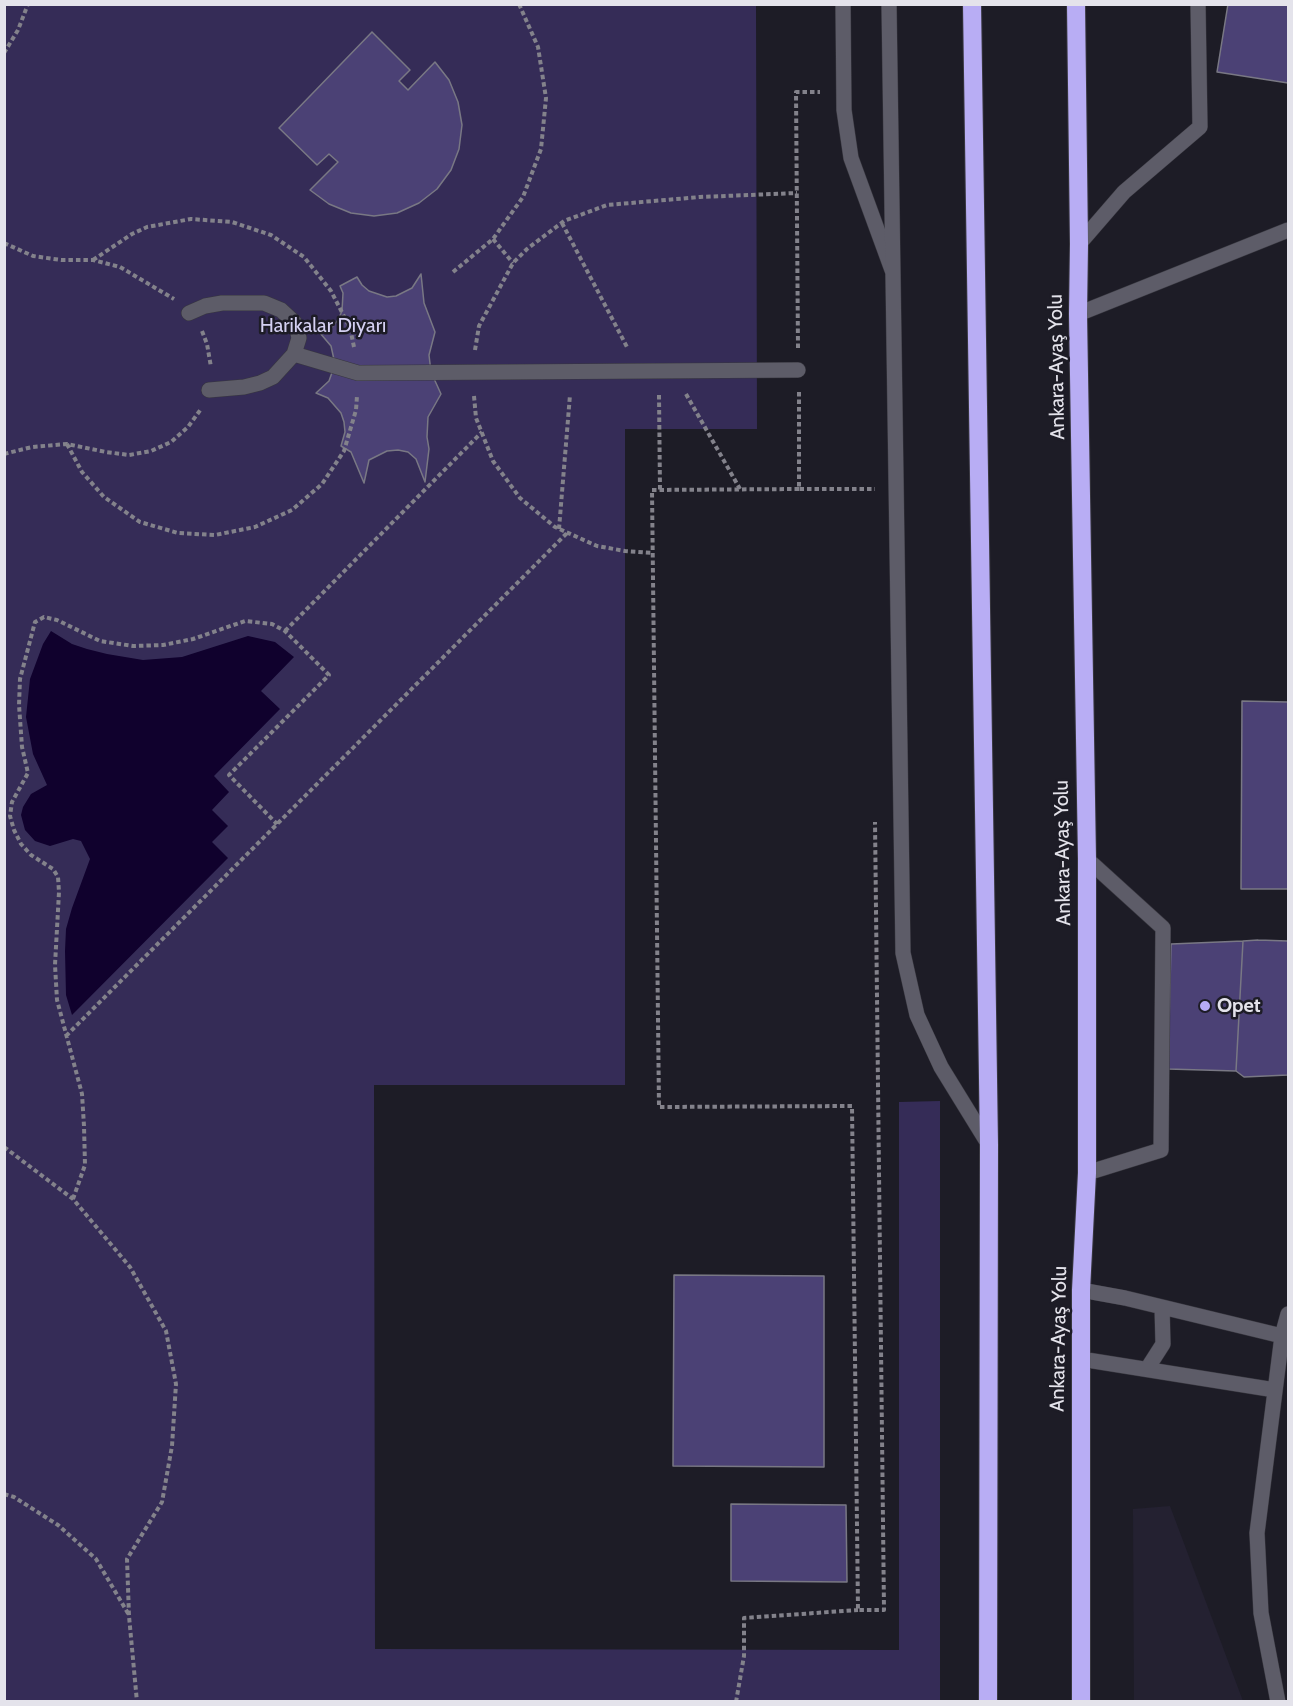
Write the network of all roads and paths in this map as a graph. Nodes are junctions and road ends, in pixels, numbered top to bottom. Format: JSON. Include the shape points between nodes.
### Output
{"nodes":[{"id":1,"x":28,"y":4,"type":"edge"},
{"id":2,"x":519,"y":4,"type":"edge"},
{"id":3,"x":843,"y":4,"type":"edge"},
{"id":4,"x":889,"y":4,"type":"edge"},
{"id":5,"x":972,"y":4,"type":"edge"},
{"id":6,"x":1076,"y":4,"type":"edge"},
{"id":7,"x":1198,"y":4,"type":"edge"},
{"id":8,"x":4,"y":53,"type":"edge"},
{"id":9,"x":844,"y":92,"type":"junction"},
{"id":10,"x":797,"y":193,"type":"junction"},
{"id":11,"x":562,"y":223,"type":"junction"},
{"id":12,"x":1288,"y":230,"type":"edge"},
{"id":13,"x":493,"y":239,"type":"junction"},
{"id":14,"x":4,"y":243,"type":"edge"},
{"id":15,"x":1079,"y":244,"type":"junction"},
{"id":16,"x":513,"y":263,"type":"junction"},
{"id":17,"x":453,"y":272,"type":"dead end"},
{"id":18,"x":893,"y":272,"type":"junction"},
{"id":19,"x":189,"y":313,"type":"junction"},
{"id":20,"x":1078,"y":314,"type":"junction"},
{"id":21,"x":294,"y":354,"type":"junction"},
{"id":22,"x":798,"y":370,"type":"junction"},
{"id":23,"x":640,"y":371,"type":"junction"},
{"id":24,"x":666,"y":371,"type":"junction"},
{"id":25,"x":471,"y":372,"type":"junction"},
{"id":26,"x":571,"y":372,"type":"junction"},
{"id":27,"x":209,"y":390,"type":"junction"},
{"id":28,"x":482,"y":432,"type":"junction"},
{"id":29,"x":4,"y":454,"type":"edge"},
{"id":30,"x":871,"y":478,"type":"dead end"},
{"id":31,"x":740,"y":489,"type":"junction"},
{"id":32,"x":799,"y":489,"type":"junction"},
{"id":33,"x":871,"y":489,"type":"junction"},
{"id":34,"x":897,"y":489,"type":"junction"},
{"id":35,"x":660,"y":490,"type":"junction"},
{"id":36,"x":559,"y":529,"type":"junction"},
{"id":37,"x":567,"y":533,"type":"junction"},
{"id":38,"x":653,"y":553,"type":"junction"},
{"id":39,"x":285,"y":631,"type":"junction"},
{"id":40,"x":875,"y":821,"type":"dead end"},
{"id":41,"x":277,"y":824,"type":"junction"},
{"id":42,"x":1087,"y":859,"type":"junction"},
{"id":43,"x":65,"y":1036,"type":"junction"},
{"id":44,"x":989,"y":1146,"type":"junction"},
{"id":45,"x":4,"y":1148,"type":"edge"},
{"id":46,"x":1088,"y":1173,"type":"junction"},
{"id":47,"x":74,"y":1199,"type":"junction"},
{"id":48,"x":1080,"y":1290,"type":"junction"},
{"id":49,"x":1162,"y":1307,"type":"junction"},
{"id":50,"x":1288,"y":1314,"type":"edge"},
{"id":51,"x":1282,"y":1336,"type":"junction"},
{"id":52,"x":1081,"y":1359,"type":"junction"},
{"id":53,"x":1148,"y":1369,"type":"junction"},
{"id":54,"x":1275,"y":1390,"type":"junction"},
{"id":55,"x":4,"y":1494,"type":"edge"},
{"id":56,"x":858,"y":1610,"type":"junction"},
{"id":57,"x":129,"y":1616,"type":"junction"},
{"id":58,"x":137,"y":1701,"type":"edge"},
{"id":59,"x":736,"y":1701,"type":"edge"},
{"id":60,"x":988,"y":1701,"type":"edge"},
{"id":61,"x":1081,"y":1701,"type":"edge"},
{"id":62,"x":1278,"y":1701,"type":"edge"}],
"edges":[{"from":1,"to":8,"type":"path"},
{"from":2,"to":13,"type":"path","via":[[538,47],[546,98],[541,149],[523,197]]},
{"from":3,"to":9,"type":"street"},
{"from":4,"to":18,"type":"street"},
{"from":5,"to":44,"type":"highway"},
{"from":6,"to":15,"type":"highway","name":"Ankara-Ayaş Yolu"},
{"from":7,"to":15,"type":"street","via":[[1200,127],[1124,192]]},
{"from":9,"to":10,"type":"path","via":[[796,92]]},
{"from":9,"to":18,"type":"street","via":[[851,158]]},
{"from":10,"to":11,"type":"path","via":[[607,206]]},
{"from":10,"to":22,"type":"path"},
{"from":11,"to":16,"type":"path"},
{"from":11,"to":23,"type":"path"},
{"from":12,"to":20,"type":"street"},
{"from":13,"to":16,"type":"path"},
{"from":13,"to":17,"type":"path"},
{"from":14,"to":19,"type":"path","via":[[33,256],[93,260],[120,267],[166,293]]},
{"from":15,"to":20,"type":"highway","name":"Ankara-Ayaş Yolu"},
{"from":16,"to":25,"type":"path","via":[[479,326]]},
{"from":18,"to":34,"type":"street"},
{"from":19,"to":21,"type":"street","via":[[222,303],[271,306],[294,322],[299,338]]},
{"from":19,"to":27,"type":"path","via":[[207,344],[211,366]]},
{"from":20,"to":42,"type":"highway","name":"Ankara-Ayaş Yolu"},
{"from":21,"to":25,"type":"street","via":[[358,373]]},
{"from":21,"to":27,"type":"street","via":[[273,377],[261,383]]},
{"from":22,"to":24,"type":"street"},
{"from":22,"to":32,"type":"path"},
{"from":23,"to":24,"type":"street"},
{"from":23,"to":26,"type":"street"},
{"from":24,"to":31,"type":"path"},
{"from":24,"to":35,"type":"path"},
{"from":25,"to":26,"type":"street"},
{"from":25,"to":28,"type":"path","via":[[476,418]]},
{"from":26,"to":36,"type":"path"},
{"from":27,"to":29,"type":"path","via":[[188,427],[171,442],[151,451],[106,453],[67,444]]},
{"from":28,"to":36,"type":"path","via":[[493,461],[520,498]]},
{"from":28,"to":39,"type":"path"},
{"from":30,"to":33,"type":"path"},
{"from":31,"to":32,"type":"path"},
{"from":31,"to":35,"type":"path"},
{"from":32,"to":33,"type":"path"},
{"from":33,"to":34,"type":"path"},
{"from":34,"to":44,"type":"street","via":[[903,953],[917,1015],[941,1067]]},
{"from":35,"to":38,"type":"path","via":[[652,490]]},
{"from":36,"to":37,"type":"path"},
{"from":37,"to":38,"type":"path","via":[[597,546]]},
{"from":37,"to":41,"type":"path"},
{"from":38,"to":56,"type":"path","via":[[659,1107],[852,1106]]},
{"from":39,"to":41,"type":"path","via":[[328,675],[229,775]]},
{"from":39,"to":43,"type":"path","via":[[272,624],[245,621],[193,639],[133,646],[100,641],[57,620],[44,617],[35,622],[20,679],[21,747],[28,773],[12,802],[10,816],[21,844],[58,877],[57,1000]]},
{"from":40,"to":56,"type":"path","via":[[884,1610]]},
{"from":41,"to":43,"type":"path"},
{"from":42,"to":46,"type":"highway","name":"Ankara-Ayaş Yolu"},
{"from":42,"to":46,"type":"street","via":[[1163,927],[1161,1150]]},
{"from":43,"to":47,"type":"path","via":[[82,1094],[84,1126],[85,1165]]},
{"from":44,"to":60,"type":"highway"},
{"from":45,"to":47,"type":"path"},
{"from":46,"to":48,"type":"highway","name":"Ankara-Ayaş Yolu"},
{"from":47,"to":57,"type":"path","via":[[130,1267],[166,1331],[176,1384],[172,1446],[162,1502],[127,1559]]},
{"from":48,"to":49,"type":"street"},
{"from":48,"to":52,"type":"highway","name":"Ankara-Ayaş Yolu"},
{"from":49,"to":51,"type":"street"},
{"from":49,"to":53,"type":"street","via":[[1163,1344]]},
{"from":50,"to":51,"type":"street"},
{"from":51,"to":54,"type":"street"},
{"from":52,"to":53,"type":"street"},
{"from":52,"to":61,"type":"highway","name":"Ankara-Ayaş Yolu"},
{"from":53,"to":54,"type":"street"},
{"from":54,"to":62,"type":"street","via":[[1257,1533],[1261,1613]]},
{"from":55,"to":57,"type":"path","via":[[58,1525],[96,1559]]},
{"from":56,"to":59,"type":"path","via":[[744,1618],[744,1656]]},
{"from":57,"to":58,"type":"path"}]}
